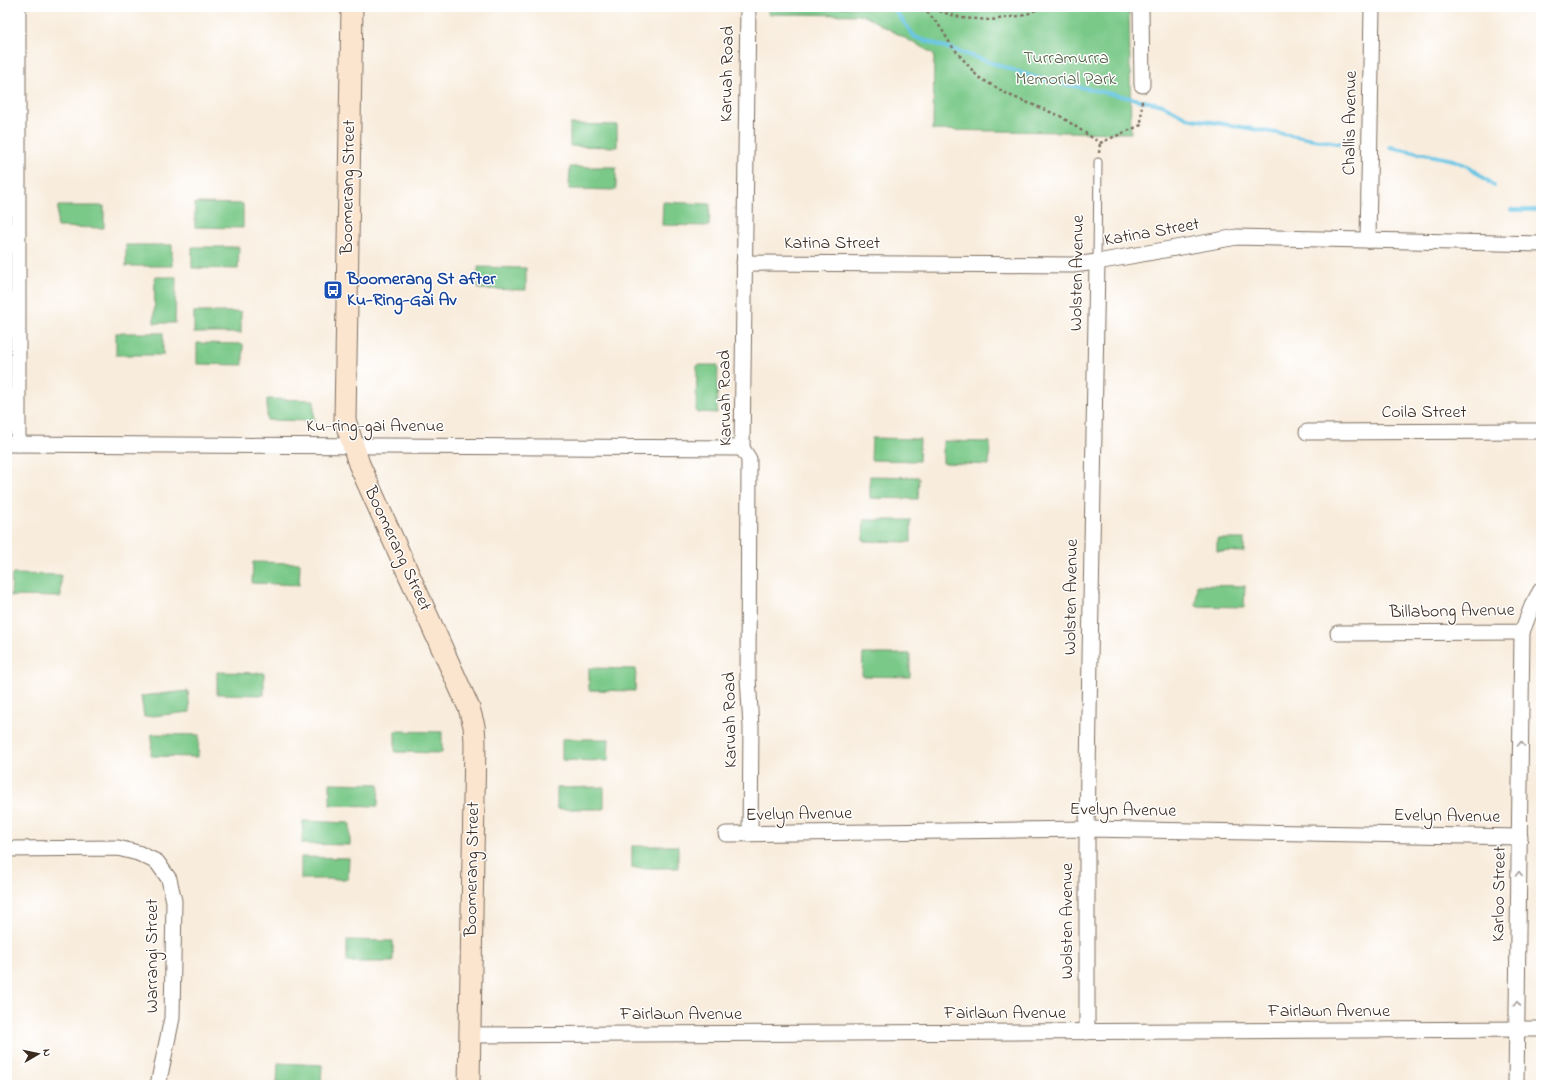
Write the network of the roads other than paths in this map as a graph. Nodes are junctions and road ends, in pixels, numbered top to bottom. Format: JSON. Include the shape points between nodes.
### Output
{"nodes":[{"id":1,"x":18,"y":7,"type":"edge"},
{"id":2,"x":352,"y":7,"type":"edge"},
{"id":3,"x":748,"y":7,"type":"edge"},
{"id":4,"x":1141,"y":7,"type":"edge"},
{"id":5,"x":1372,"y":7,"type":"edge"},
{"id":6,"x":1142,"y":91,"type":"road end"},
{"id":7,"x":1098,"y":162,"type":"dead end"},
{"id":8,"x":1368,"y":240,"type":"junction"},
{"id":9,"x":1541,"y":244,"type":"edge"},
{"id":10,"x":1097,"y":262,"type":"junction"},
{"id":11,"x":744,"y":263,"type":"junction"},
{"id":12,"x":1541,"y":431,"type":"edge"},
{"id":13,"x":1307,"y":432,"type":"dead end"},
{"id":14,"x":13,"y":444,"type":"edge"},
{"id":15,"x":352,"y":446,"type":"junction"},
{"id":16,"x":742,"y":448,"type":"junction"},
{"id":17,"x":1541,"y":590,"type":"edge"},
{"id":18,"x":1522,"y":632,"type":"junction"},
{"id":19,"x":1338,"y":633,"type":"dead end"},
{"id":20,"x":1087,"y":829,"type":"junction"},
{"id":21,"x":726,"y":834,"type":"dead end"},
{"id":22,"x":750,"y":834,"type":"junction"},
{"id":23,"x":1520,"y":837,"type":"junction"},
{"id":24,"x":7,"y":850,"type":"edge"},
{"id":25,"x":1541,"y":1029,"type":"edge"},
{"id":26,"x":1517,"y":1030,"type":"junction"},
{"id":27,"x":1087,"y":1032,"type":"junction"},
{"id":28,"x":470,"y":1035,"type":"junction"},
{"id":29,"x":158,"y":1085,"type":"edge"},
{"id":30,"x":469,"y":1085,"type":"edge"},
{"id":31,"x":1516,"y":1085,"type":"edge"}],
"edges":[{"from":1,"to":14,"type":"street"},
{"from":2,"to":15,"type":"street","name":"Boomerang Street","via":[[345,420]]},
{"from":3,"to":11,"type":"street","name":"Karuah Road"},
{"from":4,"to":6,"type":"street"},
{"from":5,"to":8,"type":"street","name":"Challis Avenue"},
{"from":7,"to":10,"type":"lane","name":"Wolsten Avenue"},
{"from":8,"to":9,"type":"street","name":"Katina Street"},
{"from":8,"to":10,"type":"street","name":"Katina Street","via":[[1237,237]]},
{"from":10,"to":11,"type":"street","name":"Katina Street","via":[[1073,265]]},
{"from":10,"to":20,"type":"street","name":"Wolsten Avenue"},
{"from":11,"to":16,"type":"street","name":"Karuah Road"},
{"from":12,"to":13,"type":"street","name":"Coila Street"},
{"from":14,"to":15,"type":"street","name":"Ku-ring-gai Avenue"},
{"from":15,"to":16,"type":"street","name":"Ku-ring-gai Avenue"},
{"from":15,"to":28,"type":"street","name":"Boomerang Street","via":[[470,708],[474,726]]},
{"from":16,"to":22,"type":"street","name":"Karuah Road","via":[[749,459],[748,677],[752,727]]},
{"from":17,"to":18,"type":"street","name":"Billabong Avenue"},
{"from":18,"to":19,"type":"street","name":"Billabong Avenue"},
{"from":23,"to":18,"type":"street","name":"Karloo Street","one_way":true},
{"from":20,"to":22,"type":"street","name":"Evelyn Avenue"},
{"from":20,"to":23,"type":"street","name":"Evelyn Avenue"},
{"from":20,"to":27,"type":"street","name":"Wolsten Avenue"},
{"from":21,"to":22,"type":"street","name":"Evelyn Avenue"},
{"from":26,"to":23,"type":"street","name":"Karloo Street","one_way":true},
{"from":24,"to":29,"type":"street","name":"Warrangi Street","via":[[118,848],[138,853],[157,862],[169,879],[174,901],[172,1018]]},
{"from":25,"to":26,"type":"street","name":"Fairlawn Avenue"},
{"from":26,"to":27,"type":"street","name":"Fairlawn Avenue"},
{"from":26,"to":31,"type":"street","name":"Karloo Street"},
{"from":27,"to":28,"type":"street","name":"Fairlawn Avenue"},
{"from":28,"to":30,"type":"street","name":"Boomerang Street"}]}
